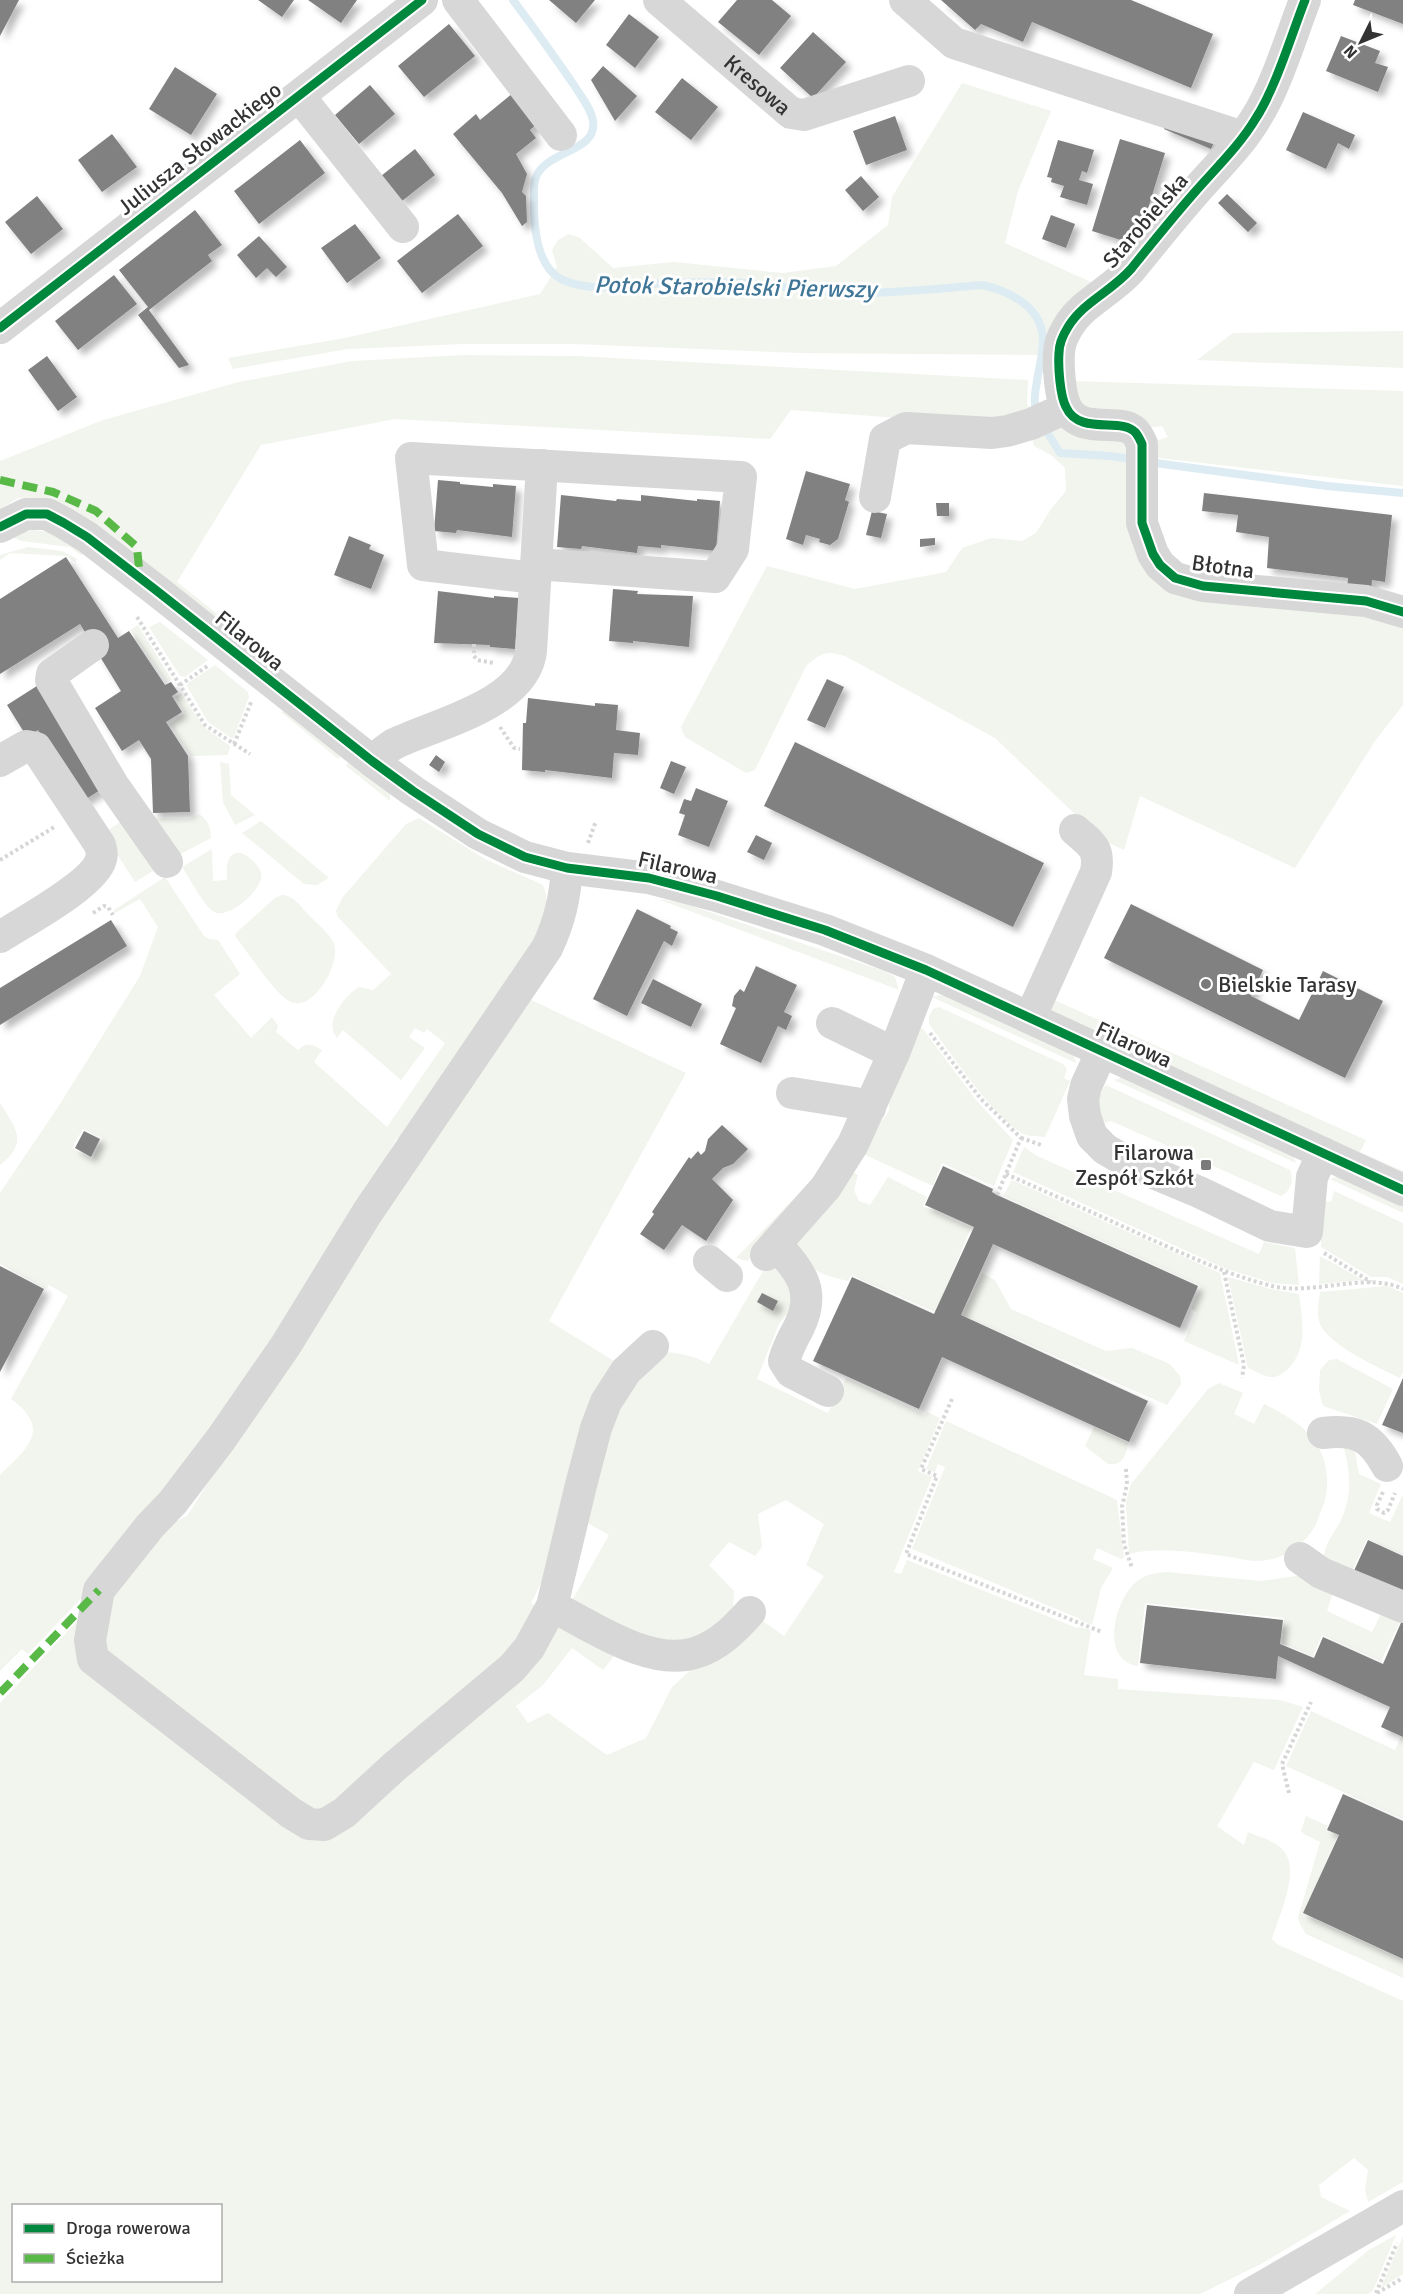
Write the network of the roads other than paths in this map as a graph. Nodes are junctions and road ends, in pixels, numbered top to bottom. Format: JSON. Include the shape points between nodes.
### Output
{"nodes":[{"id":1,"x":422,"y":0,"type":"edge"},
{"id":2,"x":458,"y":0,"type":"edge"},
{"id":3,"x":659,"y":0,"type":"edge"},
{"id":4,"x":904,"y":0,"type":"edge"},
{"id":5,"x":1305,"y":0,"type":"edge"},
{"id":6,"x":909,"y":81,"type":"dead end"},
{"id":7,"x":299,"y":96,"type":"junction"},
{"id":8,"x":561,"y":135,"type":"dead end"},
{"id":9,"x":1243,"y":137,"type":"junction"},
{"id":10,"x":403,"y":227,"type":"dead end"},
{"id":11,"x":0,"y":328,"type":"edge"},
{"id":12,"x":1049,"y":416,"type":"junction"},
{"id":13,"x":542,"y":465,"type":"junction"},
{"id":14,"x":875,"y":496,"type":"dead end"},
{"id":15,"x":0,"y":527,"type":"edge"},
{"id":16,"x":535,"y":571,"type":"junction"},
{"id":17,"x":1403,"y":612,"type":"edge"},
{"id":18,"x":93,"y":645,"type":"dead end"},
{"id":19,"x":0,"y":761,"type":"edge"},
{"id":20,"x":372,"y":761,"type":"junction"},
{"id":21,"x":1076,"y":830,"type":"dead end"},
{"id":22,"x":167,"y":862,"type":"dead end"},
{"id":23,"x":567,"y":868,"type":"junction"},
{"id":24,"x":0,"y":937,"type":"edge"},
{"id":25,"x":926,"y":970,"type":"junction"},
{"id":26,"x":1030,"y":1018,"type":"junction"},
{"id":27,"x":832,"y":1023,"type":"dead end"},
{"id":28,"x":1102,"y":1051,"type":"junction"},
{"id":29,"x":894,"y":1053,"type":"junction"},
{"id":30,"x":792,"y":1094,"type":"dead end"},
{"id":31,"x":870,"y":1107,"type":"junction"},
{"id":32,"x":1323,"y":1153,"type":"junction"},
{"id":33,"x":1403,"y":1190,"type":"edge"},
{"id":34,"x":653,"y":1346,"type":"dead end"},
{"id":35,"x":828,"y":1391,"type":"dead end"},
{"id":36,"x":1323,"y":1433,"type":"dead end"},
{"id":37,"x":1387,"y":1466,"type":"dead end"},
{"id":38,"x":1300,"y":1558,"type":"dead end"},
{"id":39,"x":552,"y":1606,"type":"junction"},
{"id":40,"x":1403,"y":1607,"type":"edge"},
{"id":41,"x":750,"y":1612,"type":"dead end"},
{"id":42,"x":1402,"y":2220,"type":"edge"},
{"id":43,"x":1250,"y":2294,"type":"edge"}],
"edges":[{"from":1,"to":7,"type":"street","name":"Juliusza Słowackiego"},
{"from":2,"to":8,"type":"street"},
{"from":3,"to":6,"type":"street","name":"Kresowa","via":[[791,113],[804,115]]},
{"from":4,"to":9,"type":"street","via":[[954,43]]},
{"from":5,"to":9,"type":"street","name":"Starobielska","via":[[1265,102]]},
{"from":7,"to":10,"type":"street"},
{"from":7,"to":11,"type":"street","name":"Juliusza Słowackiego"},
{"from":9,"to":12,"type":"street","name":"Starobielska","via":[[1129,272],[1068,326],[1061,340]]},
{"from":12,"to":14,"type":"street","via":[[992,433],[918,427],[899,430],[885,439]]},
{"from":12,"to":17,"type":"street","name":"Błotna","via":[[1135,431],[1142,444],[1142,523],[1160,565],[1175,578],[1203,586],[1366,601]]},
{"from":13,"to":16,"type":"street"},
{"from":13,"to":16,"type":"street","via":[[411,458],[423,565]]},
{"from":13,"to":16,"type":"street","via":[[741,477],[733,549],[715,577]]},
{"from":15,"to":20,"type":"street","name":"Filarowa","via":[[26,514],[47,514],[87,537]]},
{"from":16,"to":20,"type":"street","via":[[530,662],[519,680],[475,710],[394,744]]},
{"from":18,"to":22,"type":"street","via":[[52,674],[51,680],[113,785]]},
{"from":19,"to":24,"type":"street","via":[[26,746],[36,748],[100,845],[101,861],[80,886]]},
{"from":20,"to":23,"type":"street","name":"Filarowa","via":[[477,834],[525,857]]},
{"from":21,"to":26,"type":"street","via":[[1096,851],[1096,872]]},
{"from":23,"to":25,"type":"street","name":"Filarowa","via":[[649,878],[717,896],[825,930]]},
{"from":23,"to":39,"type":"street","via":[[564,902],[547,948],[367,1213],[286,1345],[221,1439],[99,1590],[90,1640],[93,1659],[148,1703],[291,1813],[309,1824],[324,1825],[344,1813],[512,1668],[529,1648]]},
{"from":25,"to":26,"type":"street","name":"Filarowa"},
{"from":25,"to":29,"type":"street"},
{"from":26,"to":28,"type":"street","name":"Filarowa"},
{"from":27,"to":29,"type":"street"},
{"from":28,"to":32,"type":"street","name":"Filarowa"},
{"from":28,"to":32,"type":"street","via":[[1086,1086],[1086,1116],[1092,1136],[1127,1162],[1311,1241],[1312,1177]]},
{"from":29,"to":31,"type":"street"},
{"from":30,"to":31,"type":"street"},
{"from":31,"to":35,"type":"street","via":[[841,1166],[771,1249],[800,1274],[808,1302],[784,1361],[791,1372]]},
{"from":32,"to":33,"type":"street","name":"Filarowa"},
{"from":34,"to":39,"type":"street","via":[[626,1371],[606,1402]]},
{"from":36,"to":37,"type":"street","via":[[1342,1431],[1366,1439]]},
{"from":38,"to":40,"type":"street","via":[[1321,1573]]},
{"from":39,"to":41,"type":"street","via":[[625,1643],[648,1661],[695,1653],[718,1642]]},
{"from":42,"to":43,"type":"street"}]}
